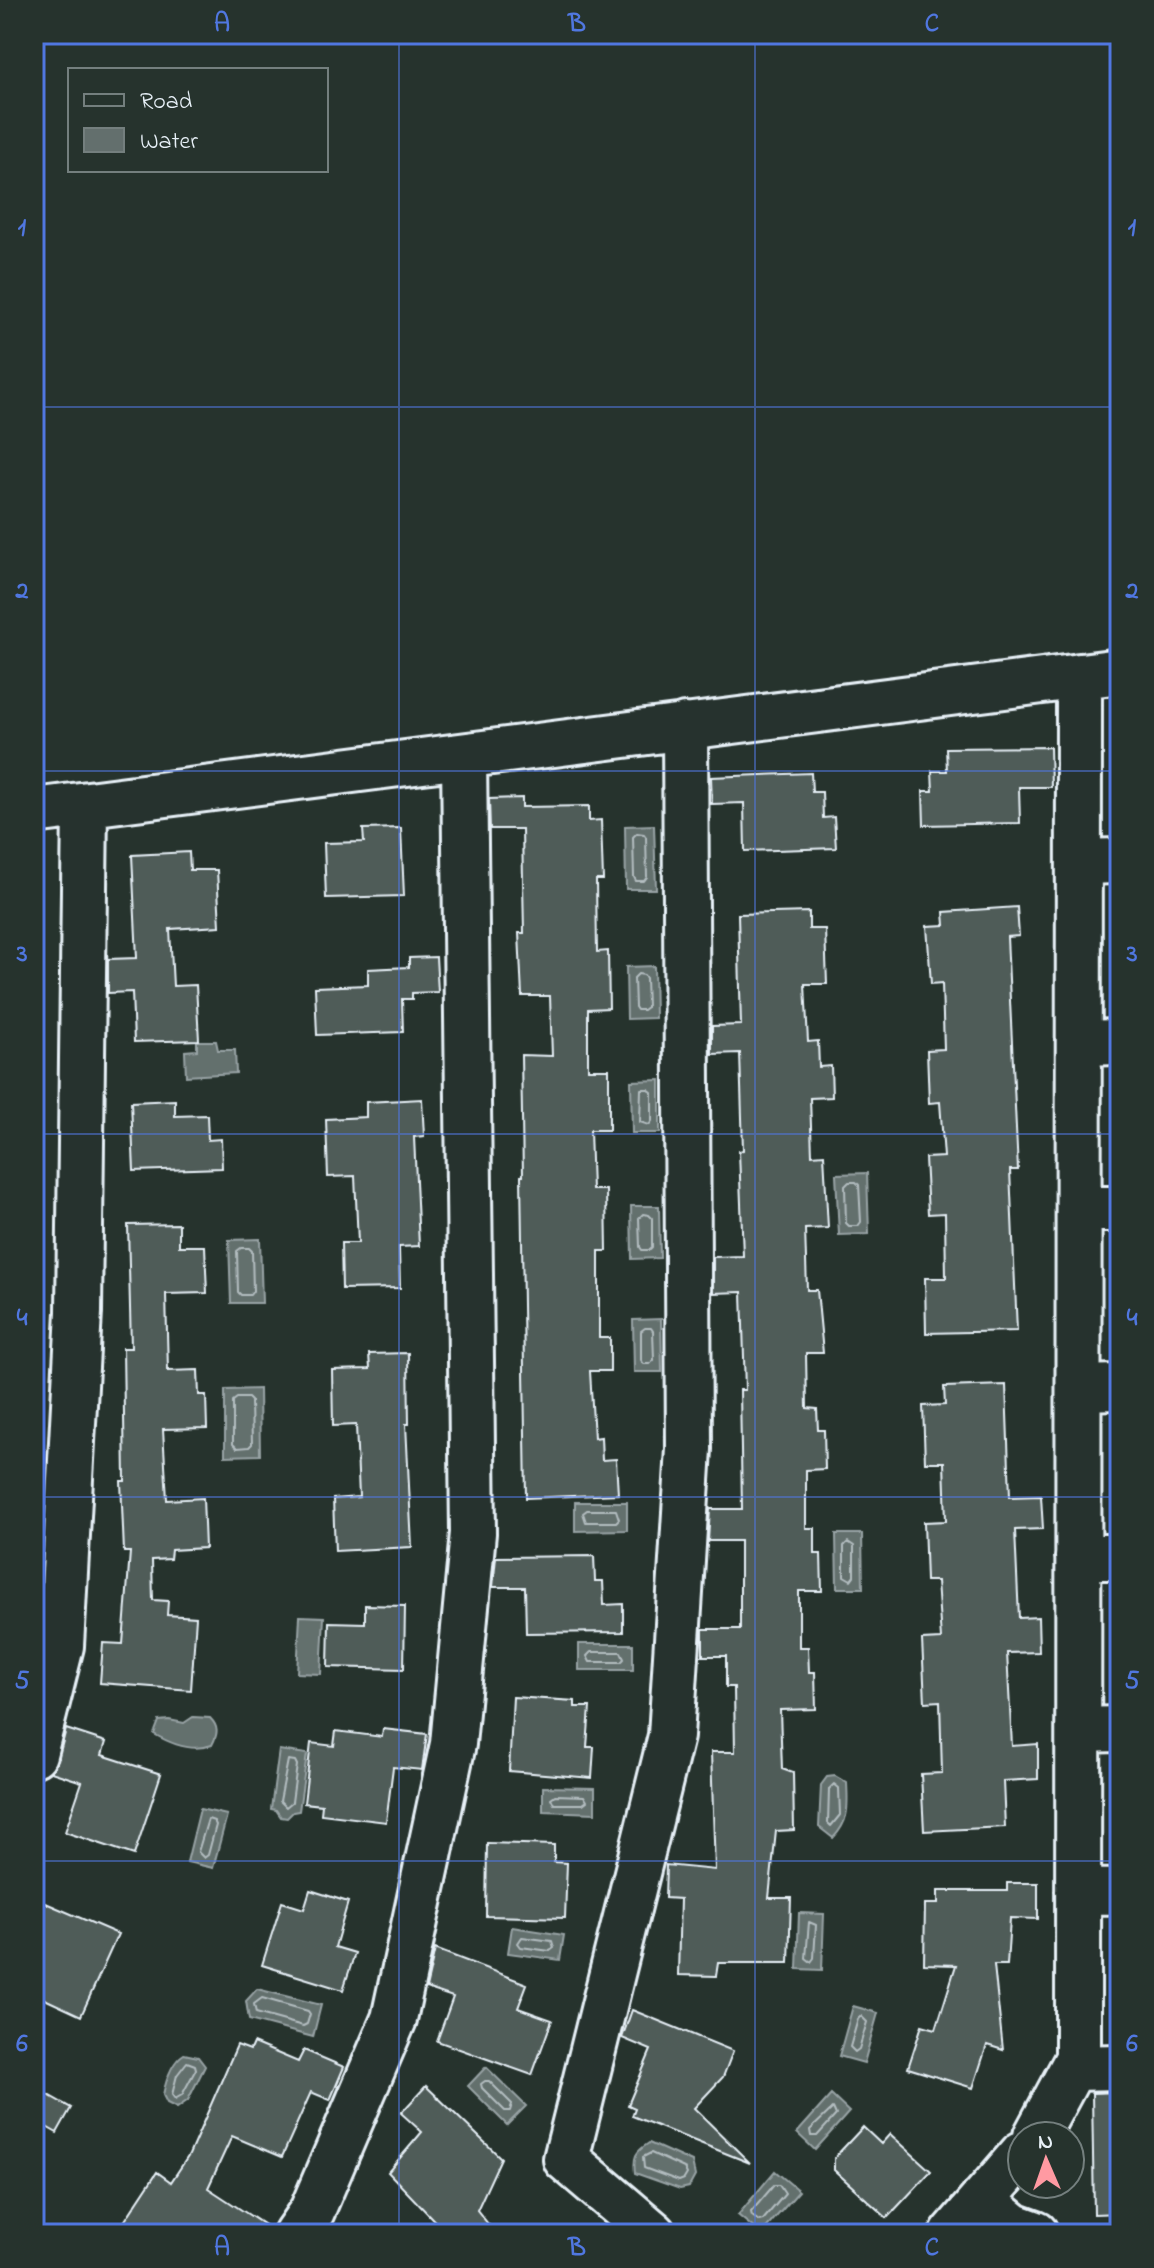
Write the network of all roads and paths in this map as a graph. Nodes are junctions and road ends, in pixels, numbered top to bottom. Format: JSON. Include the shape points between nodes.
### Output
{"nodes":[{"id":1,"x":1100,"y":674,"type":"edge"},
{"id":2,"x":685,"y":726,"type":"junction"},
{"id":3,"x":464,"y":757,"type":"junction"},
{"id":4,"x":85,"y":805,"type":"junction"},
{"id":5,"x":34,"y":811,"type":"edge"},
{"id":6,"x":1100,"y":862,"type":"edge"},
{"id":7,"x":1099,"y":1042,"type":"edge"},
{"id":8,"x":1099,"y":1209,"type":"edge"},
{"id":9,"x":1099,"y":1388,"type":"edge"},
{"id":10,"x":1099,"y":1557,"type":"edge"},
{"id":11,"x":1099,"y":1730,"type":"edge"},
{"id":12,"x":34,"y":1754,"type":"edge"},
{"id":13,"x":1099,"y":1892,"type":"edge"},
{"id":14,"x":1120,"y":2067,"type":"edge"},
{"id":15,"x":1073,"y":2068,"type":"junction"},
{"id":16,"x":1045,"y":2120,"type":"edge"},
{"id":17,"x":1006,"y":2172,"type":"edge"},
{"id":18,"x":982,"y":2200,"type":"junction"},
{"id":19,"x":296,"y":2234,"type":"edge"},
{"id":20,"x":654,"y":2234,"type":"edge"},
{"id":21,"x":953,"y":2234,"type":"edge"},
{"id":22,"x":1036,"y":2234,"type":"edge"}],
"edges":[{"from":1,"to":2,"type":"street"},
{"from":1,"to":6,"type":"street"},
{"from":2,"to":3,"type":"street"},
{"from":2,"to":20,"type":"street","via":[[689,1449],[671,1736],[566,2159]]},
{"from":3,"to":4,"type":"street"},
{"from":3,"to":19,"type":"street","via":[[473,1533],[453,1744],[394,2019],[312,2211]]},
{"from":4,"to":5,"type":"street"},
{"from":4,"to":12,"type":"street","via":[[78,1328],[61,1646]]},
{"from":6,"to":7,"type":"street"},
{"from":7,"to":8,"type":"street"},
{"from":8,"to":9,"type":"street"},
{"from":9,"to":10,"type":"street"},
{"from":10,"to":11,"type":"street"},
{"from":11,"to":13,"type":"street"},
{"from":13,"to":15,"type":"street"},
{"from":14,"to":15,"type":"street"},
{"from":15,"to":16,"type":"street"},
{"from":17,"to":18,"type":"street"},
{"from":18,"to":21,"type":"street"},
{"from":18,"to":22,"type":"street","via":[[1014,2226]]}]}
